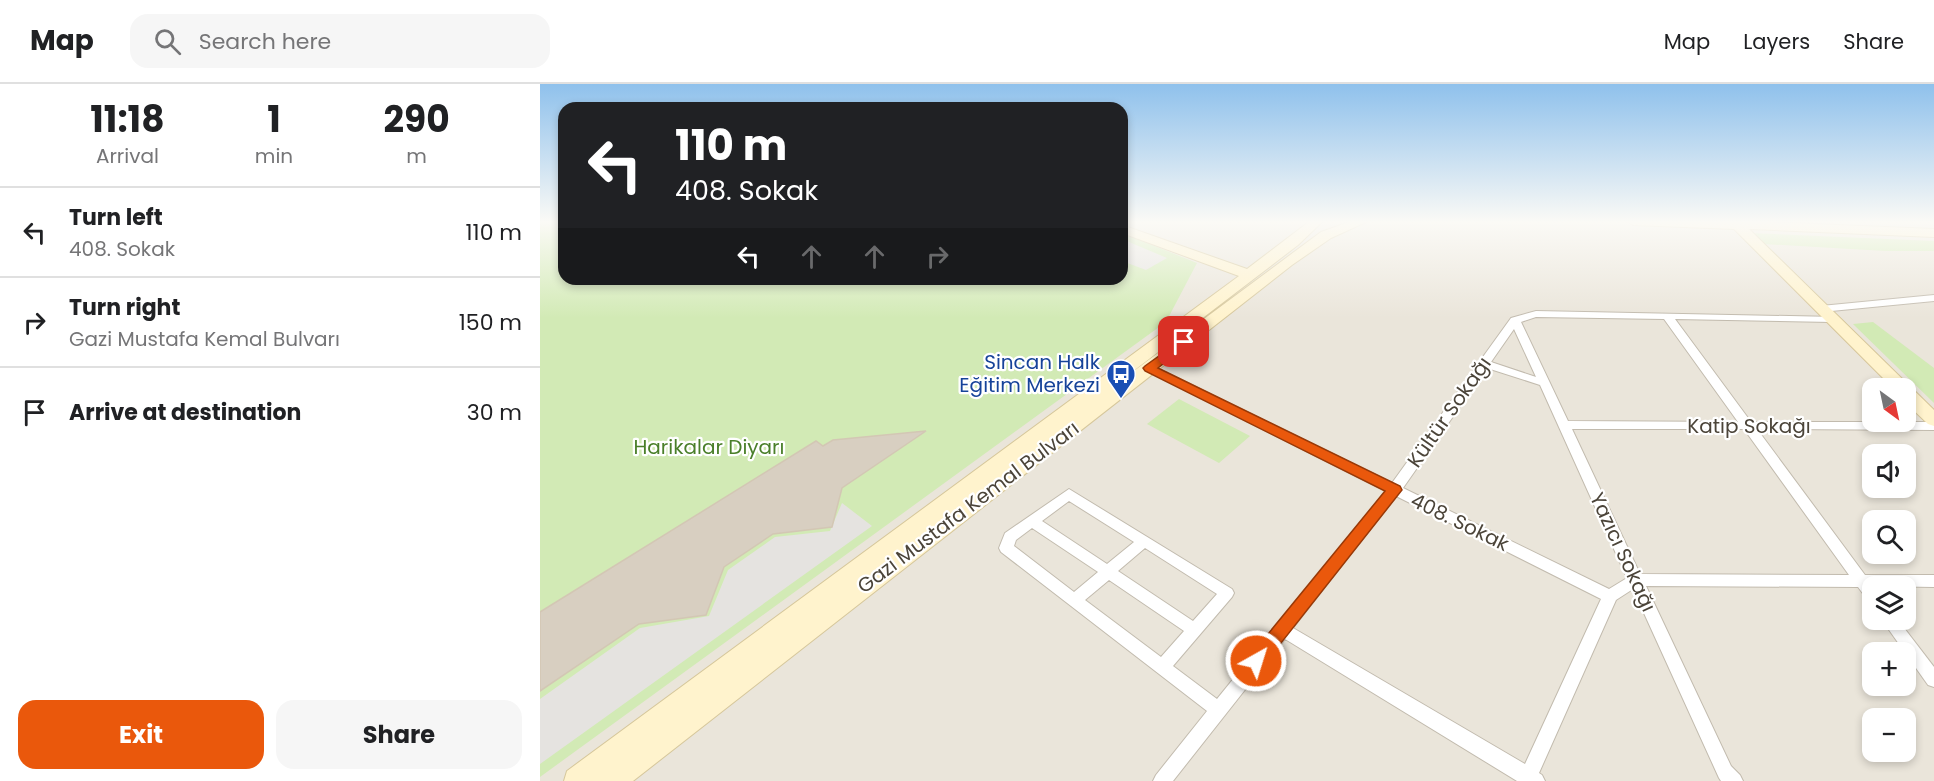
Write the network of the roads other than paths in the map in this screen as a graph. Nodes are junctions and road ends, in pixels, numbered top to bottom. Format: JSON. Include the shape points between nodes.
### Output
{"nodes":[{"id":1,"x":1190,"y":254,"type":"edge"},
{"id":2,"x":1277,"y":254,"type":"edge"},
{"id":3,"x":1301,"y":254,"type":"edge"},
{"id":4,"x":1765,"y":254,"type":"edge"},
{"id":5,"x":1250,"y":275,"type":"junction"},
{"id":6,"x":1934,"y":298,"type":"edge"},
{"id":7,"x":1826,"y":314,"type":"junction"},
{"id":8,"x":1668,"y":317,"type":"junction"},
{"id":9,"x":1515,"y":320,"type":"junction"},
{"id":10,"x":1483,"y":363,"type":"junction"},
{"id":11,"x":1149,"y":368,"type":"junction"},
{"id":12,"x":1892,"y":378,"type":"edge"},
{"id":13,"x":1544,"y":383,"type":"junction"},
{"id":14,"x":1916,"y":403,"type":"edge"},
{"id":15,"x":1934,"y":420,"type":"edge"},
{"id":16,"x":1564,"y":425,"type":"junction"},
{"id":17,"x":1748,"y":426,"type":"junction"},
{"id":18,"x":1934,"y":426,"type":"edge"},
{"id":19,"x":1395,"y":490,"type":"junction"},
{"id":20,"x":1032,"y":521,"type":"junction"},
{"id":21,"x":1144,"y":541,"type":"junction"},
{"id":22,"x":1108,"y":572,"type":"junction"},
{"id":23,"x":1636,"y":580,"type":"junction"},
{"id":24,"x":1862,"y":581,"type":"joint"},
{"id":25,"x":1916,"y":581,"type":"edge"},
{"id":26,"x":1934,"y":581,"type":"edge"},
{"id":27,"x":1610,"y":597,"type":"junction"},
{"id":28,"x":1075,"y":600,"type":"junction"},
{"id":29,"x":1282,"y":629,"type":"junction"},
{"id":30,"x":1195,"y":630,"type":"junction"},
{"id":31,"x":1897,"y":630,"type":"edge"},
{"id":32,"x":1162,"y":668,"type":"junction"},
{"id":33,"x":1934,"y":680,"type":"edge"},
{"id":34,"x":1217,"y":710,"type":"junction"},
{"id":35,"x":1530,"y":779,"type":"edge"},
{"id":36,"x":577,"y":781,"type":"edge"},
{"id":37,"x":611,"y":781,"type":"edge"},
{"id":38,"x":1162,"y":781,"type":"edge"},
{"id":39,"x":1734,"y":781,"type":"edge"}],
"edges":[{"from":1,"to":5,"type":"main road"},
{"from":2,"to":5,"type":"main road","name":"Gazi Mustafa Kemal Bulvarı"},
{"from":3,"to":11,"type":"main road","name":"Gazi Mustafa Kemal Bulvarı"},
{"from":4,"to":7,"type":"main road"},
{"from":5,"to":36,"type":"main road","name":"Gazi Mustafa Kemal Bulvarı"},
{"from":6,"to":7,"type":"street"},
{"from":7,"to":8,"type":"street"},
{"from":7,"to":12,"type":"main road"},
{"from":8,"to":9,"type":"street","via":[[1536,314]]},
{"from":8,"to":17,"type":"street"},
{"from":9,"to":10,"type":"street","name":"Kültür Sokağı"},
{"from":9,"to":13,"type":"street","name":"Yazıcı Sokağı"},
{"from":10,"to":13,"type":"street"},
{"from":10,"to":19,"type":"street","name":"Kültür Sokağı"},
{"from":11,"to":19,"type":"street","name":"408. Sokak"},
{"from":11,"to":37,"type":"main road","name":"Gazi Mustafa Kemal Bulvarı"},
{"from":13,"to":16,"type":"street","name":"Yazıcı Sokağı"},
{"from":14,"to":15,"type":"main road"},
{"from":16,"to":17,"type":"street","name":"Katip Sokağı"},
{"from":16,"to":23,"type":"street","name":"Yazıcı Sokağı"},
{"from":17,"to":18,"type":"street","name":"Katip Sokağı"},
{"from":17,"to":24,"type":"street"},
{"from":19,"to":27,"type":"street","name":"408. Sokak"},
{"from":19,"to":29,"type":"street","name":"Kültür Sokağı"},
{"from":20,"to":21,"type":"street","via":[[1069,494]]},
{"from":20,"to":22,"type":"street"},
{"from":20,"to":28,"type":"street","via":[[1010,537],[1006,548]]},
{"from":21,"to":22,"type":"street"},
{"from":21,"to":30,"type":"street","via":[[1227,593]]},
{"from":22,"to":28,"type":"street"},
{"from":22,"to":30,"type":"street"},
{"from":23,"to":24,"type":"street"},
{"from":23,"to":27,"type":"street"},
{"from":23,"to":39,"type":"street","name":"Yazıcı Sokağı","via":[[1725,772]]},
{"from":25,"to":26,"type":"street"},
{"from":27,"to":35,"type":"street"},
{"from":28,"to":32,"type":"street"},
{"from":29,"to":34,"type":"street","name":"Kültür Sokağı"},
{"from":29,"to":35,"type":"street"},
{"from":30,"to":32,"type":"street"},
{"from":31,"to":33,"type":"street"},
{"from":32,"to":34,"type":"street"},
{"from":34,"to":38,"type":"street","name":"Kültür Sokağı"}]}
